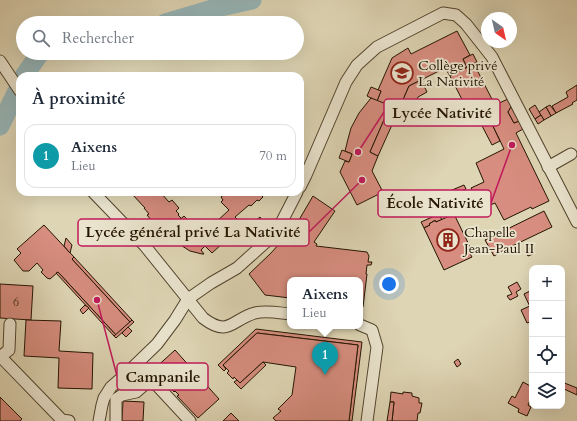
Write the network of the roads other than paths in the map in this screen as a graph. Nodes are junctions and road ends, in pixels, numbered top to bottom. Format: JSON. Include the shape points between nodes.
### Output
{"nodes":[{"id":1,"x":0,"y":61,"type":"edge"},
{"id":2,"x":16,"y":85,"type":"edge"},
{"id":3,"x":571,"y":154,"type":"dead end"},
{"id":4,"x":548,"y":167,"type":"junction"},
{"id":5,"x":304,"y":179,"type":"edge"},
{"id":6,"x":98,"y":196,"type":"edge"},
{"id":7,"x":295,"y":196,"type":"edge"},
{"id":8,"x":577,"y":222,"type":"edge"},
{"id":9,"x":188,"y":299,"type":"junction"},
{"id":10,"x":287,"y":314,"type":"edge"},
{"id":11,"x":10,"y":324,"type":"dead end"},
{"id":12,"x":363,"y":326,"type":"edge"},
{"id":13,"x":0,"y":356,"type":"edge"},
{"id":14,"x":137,"y":364,"type":"junction"},
{"id":15,"x":151,"y":379,"type":"junction"},
{"id":16,"x":69,"y":421,"type":"edge"},
{"id":17,"x":99,"y":421,"type":"edge"},
{"id":18,"x":116,"y":421,"type":"edge"},
{"id":19,"x":190,"y":421,"type":"edge"},
{"id":20,"x":367,"y":421,"type":"edge"}],
"edges":[{"from":1,"to":2,"type":"street"},
{"from":3,"to":4,"type":"street"},
{"from":4,"to":5,"type":"street","via":[[492,57],[456,15],[442,13],[377,47],[358,65],[346,82]]},
{"from":4,"to":8,"type":"street"},
{"from":6,"to":9,"type":"street","via":[[145,246]]},
{"from":7,"to":9,"type":"street","via":[[276,232],[237,268]]},
{"from":9,"to":10,"type":"street","via":[[203,318],[223,327],[256,313]]},
{"from":9,"to":14,"type":"street","via":[[157,344]]},
{"from":11,"to":13,"type":"street","via":[[9,350]]},
{"from":12,"to":20,"type":"street","via":[[372,330],[377,347]]},
{"from":13,"to":16,"type":"street","via":[[62,420]]},
{"from":14,"to":15,"type":"street"},
{"from":14,"to":17,"type":"street","via":[[111,387],[104,398]]},
{"from":15,"to":18,"type":"street","via":[[136,392],[116,399]]},
{"from":15,"to":19,"type":"street"}]}
